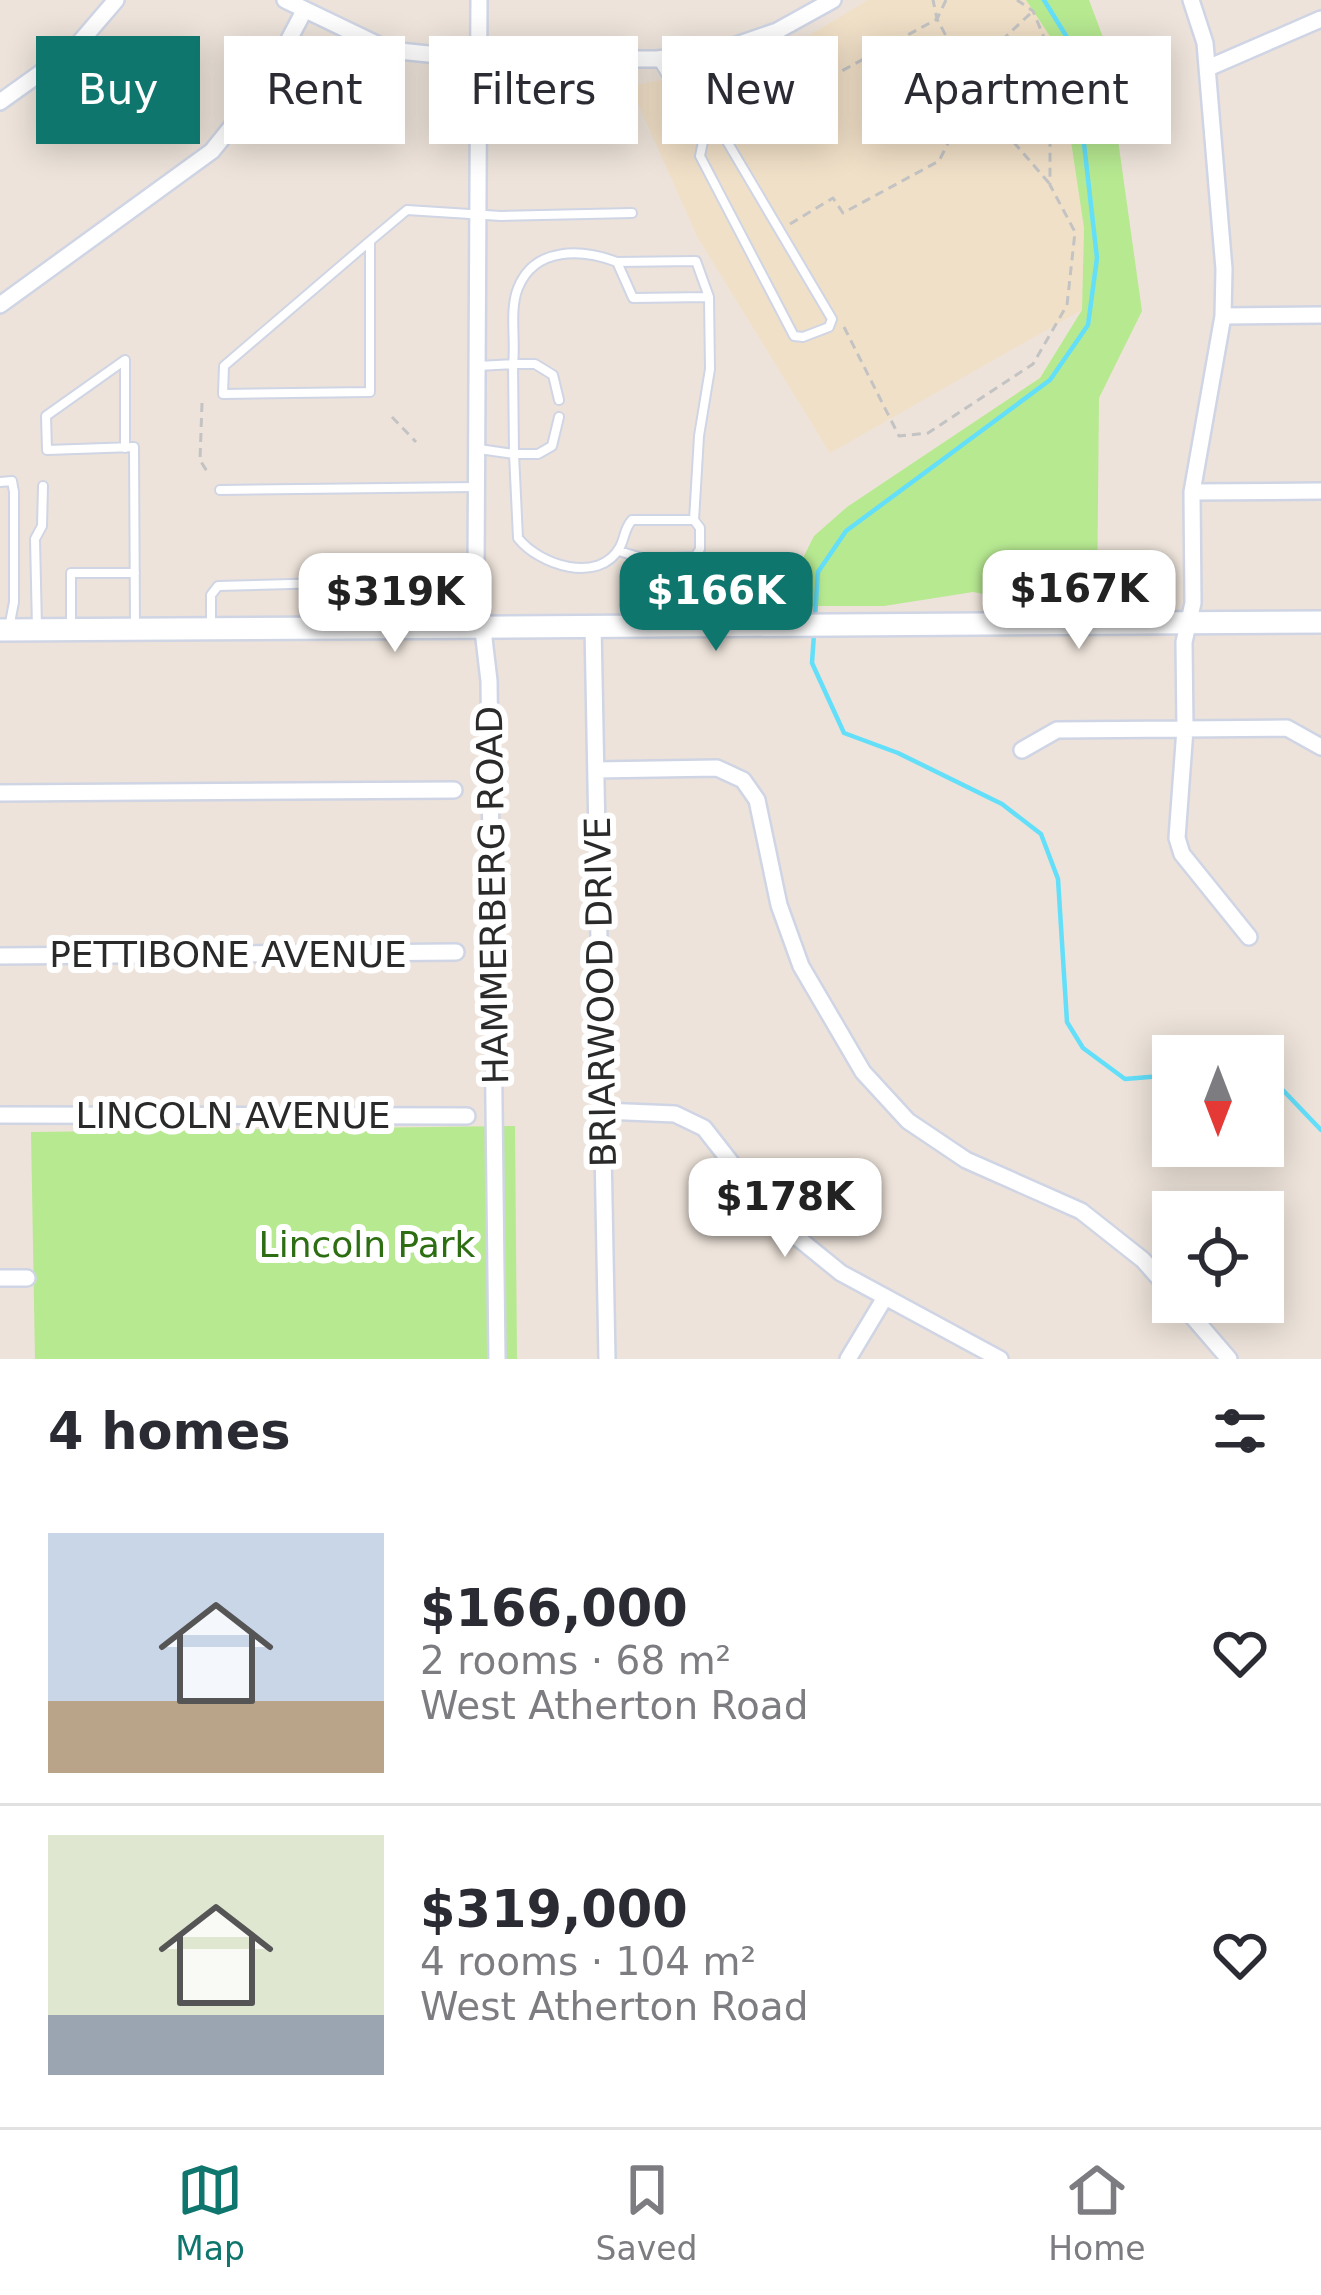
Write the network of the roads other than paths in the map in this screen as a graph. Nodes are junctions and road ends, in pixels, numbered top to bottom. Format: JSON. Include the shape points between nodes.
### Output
{"nodes":[{"id":1,"x":116,"y":0,"type":"edge"},
{"id":2,"x":284,"y":0,"type":"edge"},
{"id":3,"x":478,"y":0,"type":"edge"},
{"id":4,"x":832,"y":0,"type":"edge"},
{"id":5,"x":1191,"y":0,"type":"edge"},
{"id":6,"x":304,"y":11,"type":"junction"},
{"id":7,"x":1321,"y":19,"type":"edge"},
{"id":8,"x":478,"y":36,"type":"edge"},
{"id":9,"x":429,"y":54,"type":"edge"},
{"id":10,"x":638,"y":59,"type":"edge"},
{"id":11,"x":657,"y":59,"type":"junction"},
{"id":12,"x":662,"y":67,"type":"edge"},
{"id":13,"x":1208,"y":68,"type":"junction"},
{"id":14,"x":0,"y":102,"type":"edge"},
{"id":15,"x":704,"y":137,"type":"joint"},
{"id":16,"x":477,"y":144,"type":"edge"},
{"id":17,"x":632,"y":213,"type":"dead end"},
{"id":18,"x":477,"y":215,"type":"junction"},
{"id":19,"x":370,"y":242,"type":"junction"},
{"id":20,"x":617,"y":262,"type":"junction"},
{"id":21,"x":709,"y":297,"type":"junction"},
{"id":22,"x":0,"y":304,"type":"edge"},
{"id":23,"x":1321,"y":315,"type":"edge"},
{"id":24,"x":1222,"y":316,"type":"junction"},
{"id":25,"x":513,"y":364,"type":"junction"},
{"id":26,"x":476,"y":366,"type":"junction"},
{"id":27,"x":559,"y":400,"type":"dead end"},
{"id":28,"x":559,"y":418,"type":"dead end"},
{"id":29,"x":125,"y":448,"type":"junction"},
{"id":30,"x":478,"y":449,"type":"junction"},
{"id":31,"x":514,"y":454,"type":"junction"},
{"id":32,"x":0,"y":482,"type":"edge"},
{"id":33,"x":43,"y":486,"type":"dead end"},
{"id":34,"x":478,"y":487,"type":"junction"},
{"id":35,"x":220,"y":490,"type":"dead end"},
{"id":36,"x":1321,"y":490,"type":"edge"},
{"id":37,"x":1192,"y":492,"type":"junction"},
{"id":38,"x":694,"y":520,"type":"junction"},
{"id":39,"x":619,"y":550,"type":"junction"},
{"id":40,"x":476,"y":572,"type":"junction"},
{"id":41,"x":135,"y":573,"type":"junction"},
{"id":42,"x":1321,"y":622,"type":"edge"},
{"id":43,"x":1188,"y":623,"type":"junction"},
{"id":44,"x":383,"y":626,"type":"junction"},
{"id":45,"x":482,"y":626,"type":"junction"},
{"id":46,"x":593,"y":626,"type":"junction"},
{"id":47,"x":338,"y":627,"type":"junction"},
{"id":48,"x":135,"y":628,"type":"junction"},
{"id":49,"x":211,"y":628,"type":"junction"},
{"id":50,"x":37,"y":629,"type":"junction"},
{"id":51,"x":71,"y":629,"type":"junction"},
{"id":52,"x":5,"y":630,"type":"edge"},
{"id":53,"x":1185,"y":729,"type":"junction"},
{"id":54,"x":1321,"y":747,"type":"edge"},
{"id":55,"x":1022,"y":751,"type":"dead end"},
{"id":56,"x":596,"y":770,"type":"junction"},
{"id":57,"x":454,"y":790,"type":"dead end"},
{"id":58,"x":0,"y":794,"type":"edge"},
{"id":59,"x":1249,"y":937,"type":"dead end"},
{"id":60,"x":456,"y":952,"type":"dead end"},
{"id":61,"x":0,"y":956,"type":"edge"},
{"id":62,"x":603,"y":1111,"type":"junction"},
{"id":63,"x":0,"y":1115,"type":"edge"},
{"id":64,"x":467,"y":1116,"type":"dead end"},
{"id":65,"x":1152,"y":1270,"type":"edge"},
{"id":66,"x":0,"y":1278,"type":"edge"},
{"id":67,"x":27,"y":1278,"type":"dead end"},
{"id":68,"x":884,"y":1299,"type":"junction"},
{"id":69,"x":1198,"y":1323,"type":"edge"},
{"id":70,"x":497,"y":1359,"type":"edge"},
{"id":71,"x":607,"y":1359,"type":"edge"},
{"id":72,"x":848,"y":1359,"type":"edge"},
{"id":73,"x":1000,"y":1359,"type":"edge"},
{"id":74,"x":1229,"y":1359,"type":"edge"}],
"edges":[{"from":1,"to":14,"type":"street","via":[[74,49]]},
{"from":2,"to":6,"type":"street"},
{"from":3,"to":8,"type":"street","name":"HAMMERBERG ROAD"},
{"from":4,"to":11,"type":"street","via":[[716,52]]},
{"from":5,"to":13,"type":"street"},
{"from":6,"to":9,"type":"street","via":[[389,50]]},
{"from":6,"to":22,"type":"street","via":[[265,85],[212,151]]},
{"from":7,"to":13,"type":"street"},
{"from":10,"to":11,"type":"street"},
{"from":11,"to":12,"type":"lane"},
{"from":13,"to":24,"type":"street"},
{"from":15,"to":15,"type":"lane","via":[[725,138],[832,319],[829,327],[794,336],[700,156]]},
{"from":16,"to":18,"type":"street","name":"HAMMERBERG ROAD"},
{"from":17,"to":18,"type":"lane"},
{"from":18,"to":19,"type":"lane","via":[[407,210]]},
{"from":18,"to":26,"type":"street","name":"HAMMERBERG ROAD"},
{"from":19,"to":19,"type":"lane","via":[[224,366],[223,394],[370,392]]},
{"from":20,"to":21,"type":"lane","via":[[633,298]]},
{"from":20,"to":21,"type":"lane","via":[[696,261]]},
{"from":20,"to":25,"type":"lane","via":[[563,252],[529,273],[515,302]]},
{"from":21,"to":38,"type":"lane"},
{"from":23,"to":24,"type":"street"},
{"from":24,"to":37,"type":"street"},
{"from":25,"to":26,"type":"lane"},
{"from":25,"to":27,"type":"lane","via":[[553,375]]},
{"from":25,"to":31,"type":"lane"},
{"from":26,"to":30,"type":"street","name":"HAMMERBERG ROAD"},
{"from":28,"to":31,"type":"lane","via":[[551,446]]},
{"from":29,"to":29,"type":"lane","via":[[47,450],[46,416],[125,360]]},
{"from":29,"to":41,"type":"lane","via":[[134,447]]},
{"from":30,"to":31,"type":"lane"},
{"from":30,"to":34,"type":"street","name":"HAMMERBERG ROAD"},
{"from":31,"to":39,"type":"lane","via":[[515,520],[526,548],[573,568]]},
{"from":32,"to":52,"type":"lane","via":[[12,481],[14,602]]},
{"from":33,"to":50,"type":"lane"},
{"from":34,"to":35,"type":"lane"},
{"from":34,"to":40,"type":"street","name":"HAMMERBERG ROAD"},
{"from":36,"to":37,"type":"street"},
{"from":37,"to":43,"type":"street"},
{"from":38,"to":39,"type":"lane","via":[[632,520]]},
{"from":38,"to":39,"type":"lane","via":[[695,557],[644,559]]},
{"from":40,"to":44,"type":"lane","via":[[386,576]]},
{"from":40,"to":45,"type":"street","name":"HAMMERBERG ROAD"},
{"from":41,"to":48,"type":"lane"},
{"from":41,"to":51,"type":"lane","via":[[71,573]]},
{"from":42,"to":43,"type":"street"},
{"from":43,"to":46,"type":"street"},
{"from":43,"to":53,"type":"street"},
{"from":44,"to":45,"type":"street"},
{"from":44,"to":47,"type":"street"},
{"from":45,"to":46,"type":"street"},
{"from":45,"to":70,"type":"street","name":"HAMMERBERG ROAD"},
{"from":46,"to":56,"type":"street","name":"BRIARWOOD DRIVE"},
{"from":47,"to":49,"type":"street"},
{"from":47,"to":49,"type":"lane","via":[[337,590],[328,583],[218,586]]},
{"from":48,"to":49,"type":"street"},
{"from":48,"to":51,"type":"street"},
{"from":50,"to":51,"type":"street"},
{"from":50,"to":52,"type":"street"},
{"from":53,"to":54,"type":"street","via":[[1287,728]]},
{"from":53,"to":55,"type":"street","via":[[1057,730]]},
{"from":53,"to":59,"type":"street","via":[[1181,854]]},
{"from":56,"to":62,"type":"street","name":"BRIARWOOD DRIVE"},
{"from":56,"to":65,"type":"street","via":[[717,767],[742,780],[757,800],[801,966],[863,1072],[908,1121],[966,1160],[1081,1211]]},
{"from":57,"to":58,"type":"street"},
{"from":60,"to":61,"type":"street","name":"PETTIBONE AVENUE"},
{"from":62,"to":68,"type":"street","via":[[675,1114],[704,1128],[794,1234]]},
{"from":62,"to":71,"type":"street","name":"BRIARWOOD DRIVE"},
{"from":63,"to":64,"type":"street","name":"LINCOLN AVENUE"},
{"from":66,"to":67,"type":"street"},
{"from":68,"to":72,"type":"street"},
{"from":68,"to":73,"type":"street"},
{"from":69,"to":74,"type":"street"}]}
